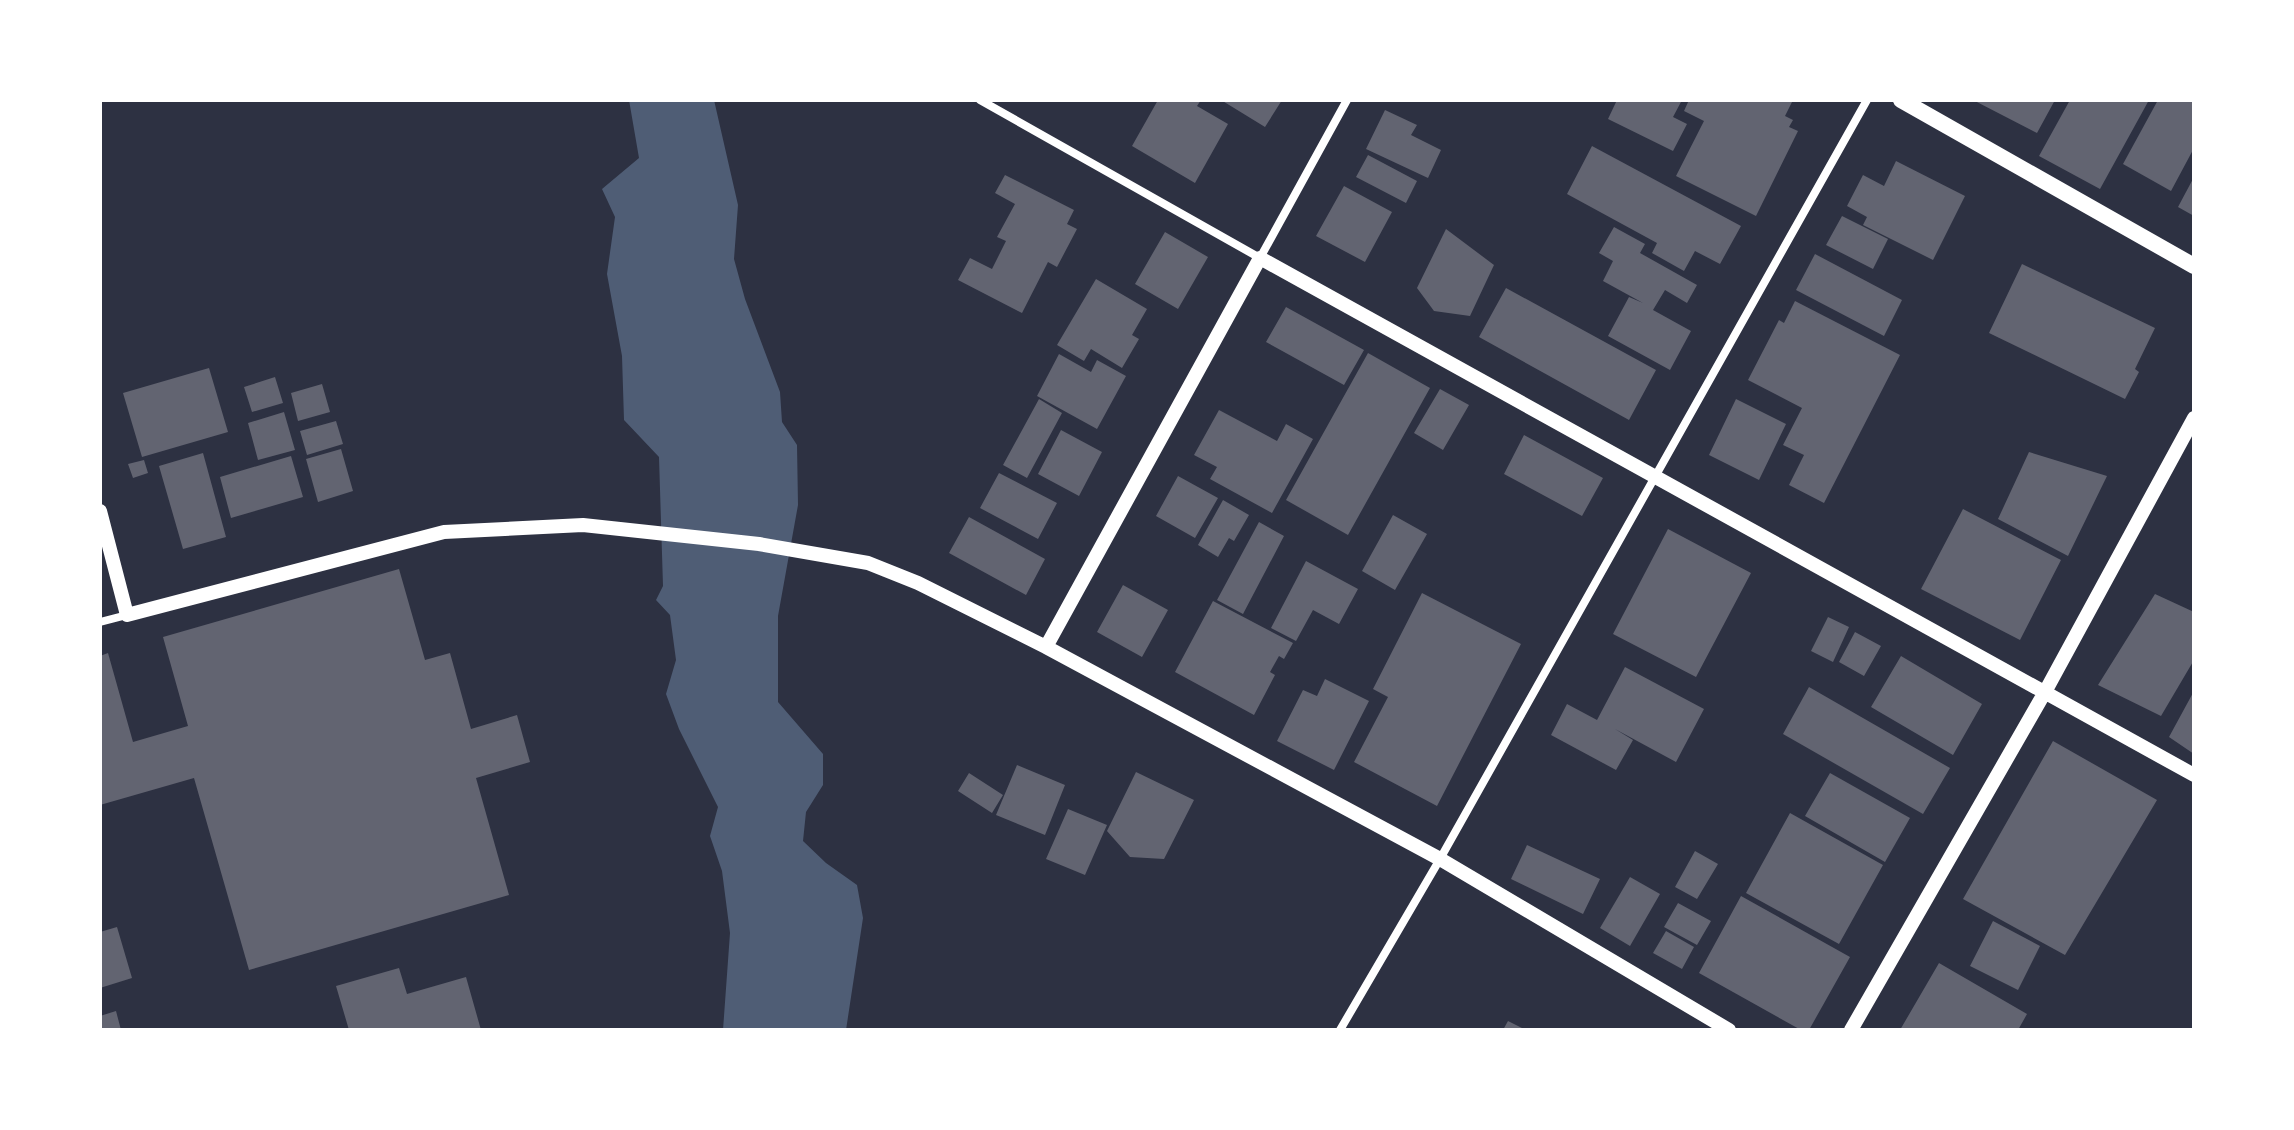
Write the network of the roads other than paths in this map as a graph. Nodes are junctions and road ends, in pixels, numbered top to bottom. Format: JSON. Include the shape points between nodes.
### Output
{"nodes":[{"id":1,"x":980,"y":100,"type":"edge"},
{"id":2,"x":1347,"y":100,"type":"edge"},
{"id":3,"x":1867,"y":100,"type":"edge"},
{"id":4,"x":1901,"y":100,"type":"edge"},
{"id":5,"x":1260,"y":258,"type":"junction"},
{"id":6,"x":2194,"y":266,"type":"edge"},
{"id":7,"x":2194,"y":418,"type":"edge"},
{"id":8,"x":1655,"y":474,"type":"junction"},
{"id":9,"x":100,"y":511,"type":"edge"},
{"id":10,"x":127,"y":615,"type":"junction"},
{"id":11,"x":100,"y":622,"type":"edge"},
{"id":12,"x":1046,"y":647,"type":"junction"},
{"id":13,"x":2045,"y":692,"type":"junction"},
{"id":14,"x":2194,"y":775,"type":"edge"},
{"id":15,"x":1440,"y":859,"type":"junction"},
{"id":16,"x":1340,"y":1030,"type":"edge"},
{"id":17,"x":1729,"y":1030,"type":"edge"},
{"id":18,"x":1851,"y":1030,"type":"edge"}],
"edges":[{"from":1,"to":5,"type":"street"},
{"from":2,"to":5,"type":"street"},
{"from":3,"to":8,"type":"street"},
{"from":4,"to":6,"type":"main road"},
{"from":5,"to":8,"type":"street"},
{"from":5,"to":12,"type":"street"},
{"from":7,"to":13,"type":"street"},
{"from":8,"to":13,"type":"street"},
{"from":8,"to":15,"type":"street"},
{"from":9,"to":10,"type":"street"},
{"from":10,"to":11,"type":"street"},
{"from":10,"to":12,"type":"street","via":[[444,532],[583,525],[759,544],[868,563]]},
{"from":12,"to":15,"type":"street"},
{"from":13,"to":14,"type":"street"},
{"from":13,"to":18,"type":"street"},
{"from":15,"to":16,"type":"street"},
{"from":15,"to":17,"type":"street"}]}
